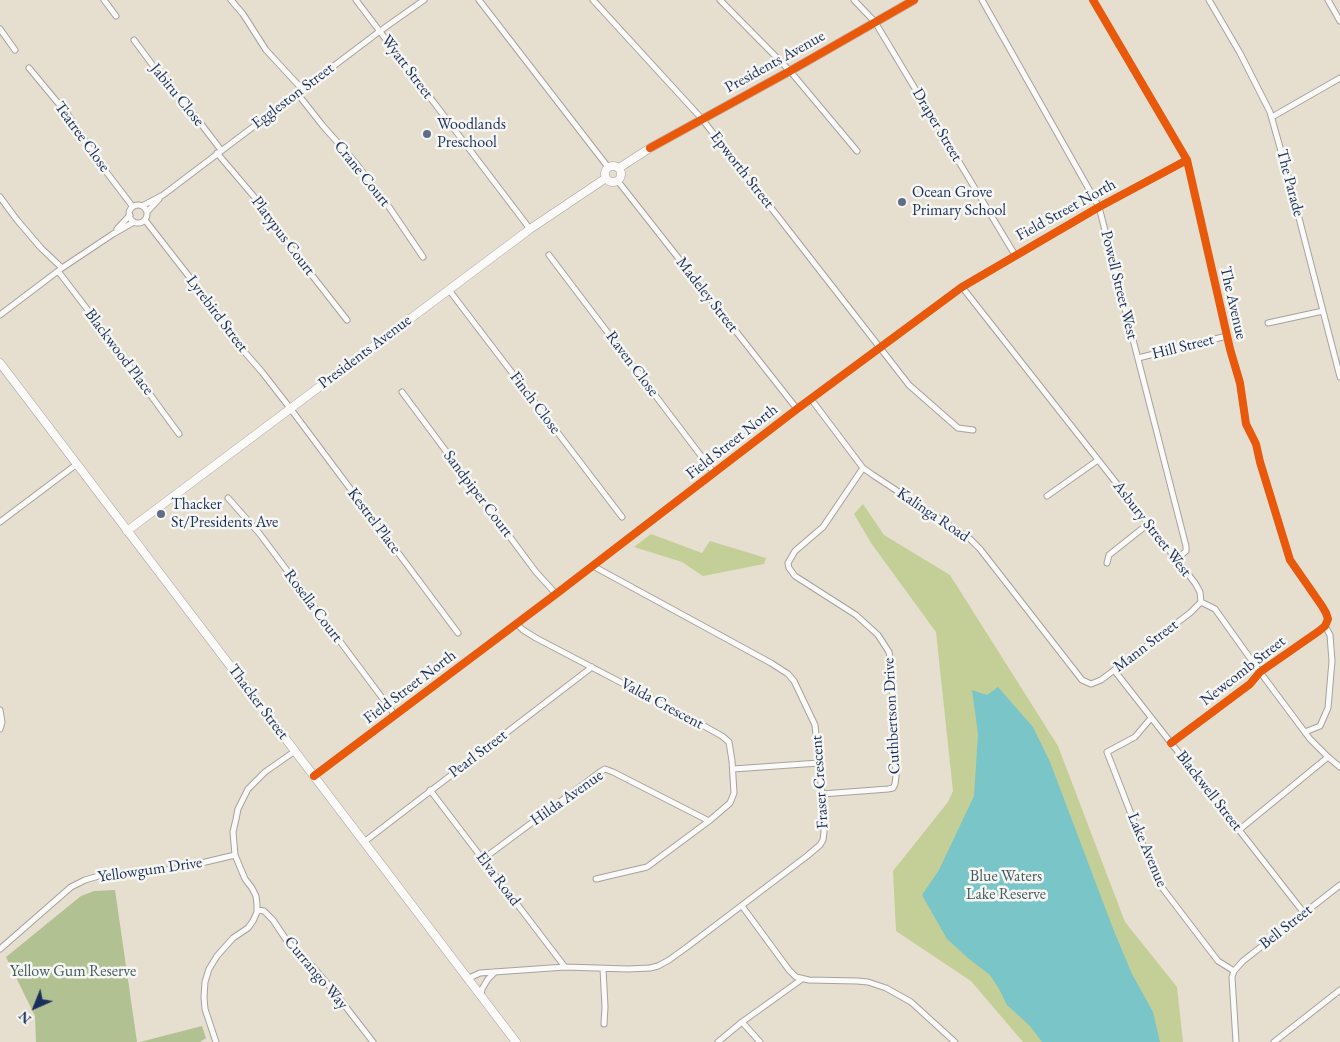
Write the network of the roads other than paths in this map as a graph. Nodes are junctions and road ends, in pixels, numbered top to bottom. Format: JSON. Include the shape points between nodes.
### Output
{"nodes":[{"id":1,"x":104,"y":0,"type":"edge"},
{"id":2,"x":231,"y":0,"type":"edge"},
{"id":3,"x":356,"y":0,"type":"edge"},
{"id":4,"x":424,"y":0,"type":"edge"},
{"id":5,"x":593,"y":0,"type":"edge"},
{"id":6,"x":720,"y":0,"type":"edge"},
{"id":7,"x":854,"y":0,"type":"edge"},
{"id":8,"x":914,"y":0,"type":"edge"},
{"id":9,"x":982,"y":0,"type":"edge"},
{"id":10,"x":1093,"y":0,"type":"edge"},
{"id":11,"x":1209,"y":0,"type":"edge"},
{"id":12,"x":1328,"y":0,"type":"edge"},
{"id":13,"x":481,"y":1,"type":"edge"},
{"id":14,"x":116,"y":16,"type":"dead end"},
{"id":15,"x":1340,"y":21,"type":"edge"},
{"id":16,"x":875,"y":22,"type":"junction"},
{"id":17,"x":0,"y":29,"type":"edge"},
{"id":18,"x":380,"y":31,"type":"junction"},
{"id":19,"x":134,"y":40,"type":"dead end"},
{"id":20,"x":15,"y":50,"type":"dead end"},
{"id":21,"x":29,"y":68,"type":"dead end"},
{"id":22,"x":790,"y":71,"type":"junction"},
{"id":23,"x":1340,"y":78,"type":"edge"},
{"id":24,"x":302,"y":89,"type":"junction"},
{"id":25,"x":297,"y":93,"type":"junction"},
{"id":26,"x":1272,"y":117,"type":"junction"},
{"id":27,"x":702,"y":118,"type":"junction"},
{"id":28,"x":219,"y":151,"type":"junction"},
{"id":29,"x":857,"y":151,"type":"dead end"},
{"id":30,"x":1187,"y":160,"type":"junction"},
{"id":31,"x":608,"y":167,"type":"junction"},
{"id":32,"x":619,"y":168,"type":"junction"},
{"id":33,"x":606,"y":178,"type":"junction"},
{"id":34,"x":617,"y":180,"type":"junction"},
{"id":35,"x":163,"y":194,"type":"junction"},
{"id":36,"x":0,"y":198,"type":"edge"},
{"id":37,"x":142,"y":206,"type":"junction"},
{"id":38,"x":133,"y":207,"type":"junction"},
{"id":39,"x":1099,"y":207,"type":"junction"},
{"id":40,"x":147,"y":212,"type":"junction"},
{"id":41,"x":130,"y":216,"type":"junction"},
{"id":42,"x":144,"y":220,"type":"junction"},
{"id":43,"x":134,"y":222,"type":"junction"},
{"id":44,"x":530,"y":230,"type":"junction"},
{"id":45,"x":113,"y":234,"type":"junction"},
{"id":46,"x":549,"y":255,"type":"dead end"},
{"id":47,"x":1015,"y":255,"type":"junction"},
{"id":48,"x":423,"y":257,"type":"dead end"},
{"id":49,"x":60,"y":270,"type":"junction"},
{"id":50,"x":962,"y":286,"type":"junction"},
{"id":51,"x":449,"y":290,"type":"junction"},
{"id":52,"x":1323,"y":311,"type":"junction"},
{"id":53,"x":0,"y":316,"type":"edge"},
{"id":54,"x":346,"y":320,"type":"dead end"},
{"id":55,"x":1268,"y":323,"type":"dead end"},
{"id":56,"x":1227,"y":336,"type":"junction"},
{"id":57,"x":880,"y":347,"type":"junction"},
{"id":58,"x":1138,"y":358,"type":"junction"},
{"id":59,"x":0,"y":363,"type":"edge"},
{"id":60,"x":1340,"y":377,"type":"edge"},
{"id":61,"x":402,"y":392,"type":"dead end"},
{"id":62,"x":812,"y":398,"type":"junction"},
{"id":63,"x":290,"y":408,"type":"junction"},
{"id":64,"x":797,"y":409,"type":"junction"},
{"id":65,"x":972,"y":430,"type":"dead end"},
{"id":66,"x":179,"y":434,"type":"dead end"},
{"id":67,"x":1098,"y":460,"type":"junction"},
{"id":68,"x":76,"y":464,"type":"junction"},
{"id":69,"x":863,"y":468,"type":"junction"},
{"id":70,"x":714,"y":473,"type":"junction"},
{"id":71,"x":1047,"y":496,"type":"dead end"},
{"id":72,"x":228,"y":498,"type":"dead end"},
{"id":73,"x":622,"y":516,"type":"dead end"},
{"id":74,"x":0,"y":522,"type":"edge"},
{"id":75,"x":1148,"y":524,"type":"junction"},
{"id":76,"x":127,"y":531,"type":"junction"},
{"id":77,"x":1176,"y":560,"type":"junction"},
{"id":78,"x":1107,"y":563,"type":"dead end"},
{"id":79,"x":593,"y":566,"type":"junction"},
{"id":80,"x":556,"y":594,"type":"junction"},
{"id":81,"x":1201,"y":602,"type":"junction"},
{"id":82,"x":516,"y":624,"type":"junction"},
{"id":83,"x":1325,"y":626,"type":"junction"},
{"id":84,"x":458,"y":633,"type":"dead end"},
{"id":85,"x":592,"y":667,"type":"junction"},
{"id":86,"x":1114,"y":670,"type":"junction"},
{"id":87,"x":1260,"y":672,"type":"junction"},
{"id":88,"x":1087,"y":683,"type":"joint"},
{"id":89,"x":0,"y":710,"type":"edge"},
{"id":90,"x":395,"y":715,"type":"junction"},
{"id":91,"x":1152,"y":718,"type":"junction"},
{"id":92,"x":0,"y":729,"type":"edge"},
{"id":93,"x":1306,"y":732,"type":"junction"},
{"id":94,"x":1171,"y":742,"type":"junction"},
{"id":95,"x":295,"y":751,"type":"junction"},
{"id":96,"x":1328,"y":757,"type":"junction"},
{"id":97,"x":819,"y":763,"type":"junction"},
{"id":98,"x":1340,"y":767,"type":"edge"},
{"id":99,"x":733,"y":769,"type":"junction"},
{"id":100,"x":314,"y":776,"type":"junction"},
{"id":101,"x":430,"y":790,"type":"junction"},
{"id":102,"x":822,"y":794,"type":"junction"},
{"id":103,"x":709,"y":821,"type":"junction"},
{"id":104,"x":1238,"y":830,"type":"junction"},
{"id":105,"x":364,"y":842,"type":"junction"},
{"id":106,"x":235,"y":855,"type":"junction"},
{"id":107,"x":483,"y":859,"type":"junction"},
{"id":108,"x":596,"y":879,"type":"dead end"},
{"id":109,"x":1340,"y":885,"type":"edge"},
{"id":110,"x":742,"y":906,"type":"junction"},
{"id":111,"x":257,"y":910,"type":"junction"},
{"id":112,"x":1304,"y":913,"type":"junction"},
{"id":113,"x":0,"y":949,"type":"edge"},
{"id":114,"x":565,"y":968,"type":"junction"},
{"id":115,"x":603,"y":969,"type":"junction"},
{"id":116,"x":1234,"y":971,"type":"junction"},
{"id":117,"x":495,"y":972,"type":"junction"},
{"id":118,"x":467,"y":979,"type":"junction"},
{"id":119,"x":802,"y":979,"type":"junction"},
{"id":120,"x":1340,"y":990,"type":"edge"},
{"id":121,"x":481,"y":996,"type":"junction"},
{"id":122,"x":742,"y":1022,"type":"junction"},
{"id":123,"x":604,"y":1024,"type":"dead end"},
{"id":124,"x":216,"y":1042,"type":"edge"},
{"id":125,"x":373,"y":1042,"type":"edge"},
{"id":126,"x":516,"y":1042,"type":"edge"},
{"id":127,"x":718,"y":1042,"type":"edge"},
{"id":128,"x":760,"y":1042,"type":"edge"},
{"id":129,"x":955,"y":1042,"type":"edge"},
{"id":130,"x":1236,"y":1042,"type":"edge"},
{"id":131,"x":1274,"y":1042,"type":"edge"}],
"edges":[{"from":1,"to":14,"type":"street"},
{"from":2,"to":24,"type":"street","via":[[266,50]]},
{"from":3,"to":18,"type":"street","name":"Wyatt Street"},
{"from":4,"to":18,"type":"street","name":"Eggleston Street"},
{"from":5,"to":27,"type":"street","name":"Epworth Street"},
{"from":6,"to":22,"type":"street"},
{"from":7,"to":16,"type":"street","name":"Draper Street"},
{"from":8,"to":16,"type":"street","name":"Presidents Avenue"},
{"from":9,"to":39,"type":"street","name":"Powell Street West"},
{"from":10,"to":30,"type":"street","name":"The Avenue"},
{"from":11,"to":26,"type":"street","name":"The Parade","via":[[1240,52]]},
{"from":12,"to":15,"type":"street"},
{"from":13,"to":31,"type":"street"},
{"from":16,"to":22,"type":"street","name":"Presidents Avenue"},
{"from":16,"to":47,"type":"street","name":"Draper Street"},
{"from":17,"to":20,"type":"street"},
{"from":18,"to":24,"type":"street","name":"Eggleston Street"},
{"from":18,"to":44,"type":"street","name":"Wyatt Street"},
{"from":19,"to":28,"type":"street","name":"Jabiru Close"},
{"from":21,"to":38,"type":"street","name":"Teatree Close","via":[[68,115]]},
{"from":22,"to":27,"type":"street","name":"Presidents Avenue"},
{"from":22,"to":29,"type":"street"},
{"from":23,"to":26,"type":"street"},
{"from":24,"to":25,"type":"street","name":"Eggleston Street"},
{"from":25,"to":28,"type":"street","name":"Eggleston Street"},
{"from":25,"to":48,"type":"street","name":"Crane Court","via":[[355,162]]},
{"from":26,"to":52,"type":"street","name":"The Parade"},
{"from":27,"to":32,"type":"street","name":"Presidents Avenue"},
{"from":27,"to":57,"type":"street","name":"Epworth Street"},
{"from":28,"to":35,"type":"street","name":"Eggleston Street"},
{"from":28,"to":54,"type":"street","name":"Platypus Court"},
{"from":30,"to":39,"type":"street","name":"Field Street North"},
{"from":30,"to":56,"type":"street","name":"The Avenue"},
{"from":31,"to":32,"type":"street","via":[[614,165]]},
{"from":31,"to":33,"type":"street","via":[[604,172]]},
{"from":32,"to":34,"type":"street","via":[[621,175]]},
{"from":33,"to":34,"type":"street","via":[[611,182]]},
{"from":33,"to":44,"type":"street","name":"Presidents Avenue"},
{"from":34,"to":64,"type":"street","name":"Madeley Street"},
{"from":35,"to":37,"type":"street","name":"Eggleston Street"},
{"from":35,"to":40,"type":"street","name":"Eggleston Street"},
{"from":36,"to":49,"type":"street","name":"Blackwood Place"},
{"from":37,"to":38,"type":"street"},
{"from":37,"to":40,"type":"street"},
{"from":38,"to":41,"type":"street"},
{"from":39,"to":47,"type":"street","name":"Field Street North"},
{"from":39,"to":58,"type":"street","name":"Powell Street West"},
{"from":40,"to":42,"type":"street"},
{"from":41,"to":43,"type":"street"},
{"from":41,"to":45,"type":"street"},
{"from":42,"to":43,"type":"street"},
{"from":42,"to":63,"type":"street","name":"Lyrebird Street"},
{"from":43,"to":45,"type":"street"},
{"from":44,"to":51,"type":"street","name":"Presidents Avenue"},
{"from":45,"to":49,"type":"street"},
{"from":46,"to":70,"type":"street","name":"Raven Close"},
{"from":47,"to":50,"type":"street","name":"Field Street North"},
{"from":49,"to":53,"type":"street"},
{"from":49,"to":66,"type":"street","name":"Blackwood Place"},
{"from":50,"to":57,"type":"street","name":"Field Street North"},
{"from":50,"to":67,"type":"street","name":"Asbury Street West"},
{"from":51,"to":63,"type":"street","name":"Presidents Avenue"},
{"from":51,"to":73,"type":"street","name":"Finch Close"},
{"from":52,"to":55,"type":"street"},
{"from":52,"to":60,"type":"street","name":"The Parade"},
{"from":56,"to":58,"type":"street","name":"Hill Street"},
{"from":56,"to":83,"type":"street","name":"The Avenue","via":[[1240,383],[1246,424],[1256,444],[1290,560],[1326,613]]},
{"from":57,"to":62,"type":"street","name":"Field Street North"},
{"from":57,"to":65,"type":"street","name":"Epworth Street","via":[[910,384],[944,416],[958,428]]},
{"from":58,"to":77,"type":"street","name":"Powell Street West","via":[[1186,546],[1186,551]]},
{"from":59,"to":68,"type":"street","name":"Thacker Street"},
{"from":61,"to":80,"type":"street","name":"Sandpiper Court","via":[[536,572]]},
{"from":62,"to":64,"type":"street","name":"Field Street North"},
{"from":62,"to":69,"type":"street","name":"Kalinga Road"},
{"from":63,"to":76,"type":"street","name":"Presidents Avenue"},
{"from":63,"to":84,"type":"street","name":"Kestrel Place"},
{"from":64,"to":70,"type":"street","name":"Field Street North"},
{"from":67,"to":71,"type":"street"},
{"from":67,"to":75,"type":"street","name":"Asbury Street West"},
{"from":68,"to":74,"type":"street"},
{"from":68,"to":76,"type":"street","name":"Thacker Street"},
{"from":69,"to":88,"type":"street","name":"Kalinga Road","via":[[970,539],[1078,676]]},
{"from":69,"to":102,"type":"street","name":"Cuthbertson Drive","via":[[823,528],[795,551],[788,563],[795,576],[856,615],[889,652],[895,784],[888,789]]},
{"from":70,"to":79,"type":"street","name":"Field Street North"},
{"from":72,"to":90,"type":"street","name":"Rosella Court","via":[[259,533]]},
{"from":75,"to":77,"type":"street","name":"Asbury Street West"},
{"from":75,"to":78,"type":"street","via":[[1109,555]]},
{"from":76,"to":95,"type":"street","name":"Thacker Street"},
{"from":77,"to":81,"type":"street","name":"Asbury Street West","via":[[1200,592]]},
{"from":79,"to":80,"type":"street","name":"Field Street North"},
{"from":79,"to":97,"type":"street","name":"Fraser Crescent","via":[[788,674],[799,689],[815,725]]},
{"from":80,"to":82,"type":"street","name":"Field Street North"},
{"from":81,"to":86,"type":"street","name":"Mann Street"},
{"from":81,"to":87,"type":"street","name":"Asbury Street West","via":[[1216,610]]},
{"from":82,"to":85,"type":"street","name":"Valda Crescent"},
{"from":82,"to":90,"type":"street","name":"Field Street North"},
{"from":83,"to":87,"type":"street","name":"Newcomb Street"},
{"from":83,"to":93,"type":"street","via":[[1330,635],[1332,661],[1328,708],[1320,726]]},
{"from":85,"to":99,"type":"street","name":"Valda Crescent","via":[[722,736],[728,742]]},
{"from":85,"to":101,"type":"street","name":"Pearl Street"},
{"from":86,"to":88,"type":"street","name":"Mann Street","via":[[1096,683]]},
{"from":86,"to":91,"type":"street","name":"Blackwell Street"},
{"from":87,"to":93,"type":"street","name":"Asbury Street West"},
{"from":87,"to":94,"type":"street","name":"Newcomb Street","via":[[1250,684]]},
{"from":89,"to":92,"type":"street"},
{"from":90,"to":100,"type":"street","name":"Field Street North"},
{"from":91,"to":94,"type":"street","name":"Blackwell Street"},
{"from":91,"to":116,"type":"street","name":"Lake Avenue","via":[[1135,737],[1107,752],[1157,880],[1218,960]]},
{"from":93,"to":96,"type":"street","name":"Asbury Street West"},
{"from":94,"to":104,"type":"street","name":"Blackwell Street"},
{"from":95,"to":100,"type":"street","name":"Thacker Street"},
{"from":95,"to":106,"type":"street","via":[[248,789],[238,809],[233,832]]},
{"from":96,"to":98,"type":"street","name":"Asbury Street West"},
{"from":96,"to":104,"type":"street"},
{"from":97,"to":99,"type":"street"},
{"from":97,"to":102,"type":"street","name":"Fraser Crescent"},
{"from":99,"to":103,"type":"street","name":"Valda Crescent","via":[[733,798]]},
{"from":100,"to":105,"type":"street","name":"Thacker Street"},
{"from":101,"to":105,"type":"street","name":"Pearl Street"},
{"from":101,"to":107,"type":"street","name":"Elva Road"},
{"from":102,"to":110,"type":"street","name":"Fraser Crescent","via":[[824,832],[820,845]]},
{"from":103,"to":107,"type":"street","name":"Hilda Avenue","via":[[605,769]]},
{"from":103,"to":108,"type":"street","name":"Valda Crescent","via":[[646,867]]},
{"from":104,"to":112,"type":"street","name":"Blackwell Street"},
{"from":105,"to":118,"type":"street","name":"Thacker Street"},
{"from":106,"to":111,"type":"street","via":[[256,896]]},
{"from":106,"to":113,"type":"street","name":"Yellowgum Drive","via":[[176,869],[102,875],[85,880],[71,887]]},
{"from":107,"to":114,"type":"street","name":"Elva Road"},
{"from":109,"to":112,"type":"street","name":"Bell Street"},
{"from":110,"to":115,"type":"street","name":"Fraser Crescent","via":[[658,966]]},
{"from":110,"to":119,"type":"street","via":[[789,970]]},
{"from":111,"to":124,"type":"street","via":[[248,928],[233,938],[209,969],[204,997]]},
{"from":111,"to":125,"type":"street","name":"Currango Way","via":[[274,920],[286,941],[332,989]]},
{"from":112,"to":116,"type":"street","name":"Bell Street","via":[[1243,960]]},
{"from":114,"to":115,"type":"street","name":"Fraser Crescent"},
{"from":114,"to":117,"type":"street","name":"Fraser Crescent"},
{"from":115,"to":123,"type":"street"},
{"from":116,"to":130,"type":"street"},
{"from":117,"to":118,"type":"street","name":"Fraser Crescent","via":[[476,974]]},
{"from":117,"to":121,"type":"street","via":[[482,989]]},
{"from":118,"to":121,"type":"street","name":"Thacker Street"},
{"from":119,"to":122,"type":"street"},
{"from":119,"to":129,"type":"street","via":[[868,982],[886,988],[911,1002]]},
{"from":120,"to":131,"type":"street"},
{"from":121,"to":126,"type":"street","name":"Thacker Street"},
{"from":122,"to":127,"type":"street"},
{"from":122,"to":128,"type":"street"}]}
